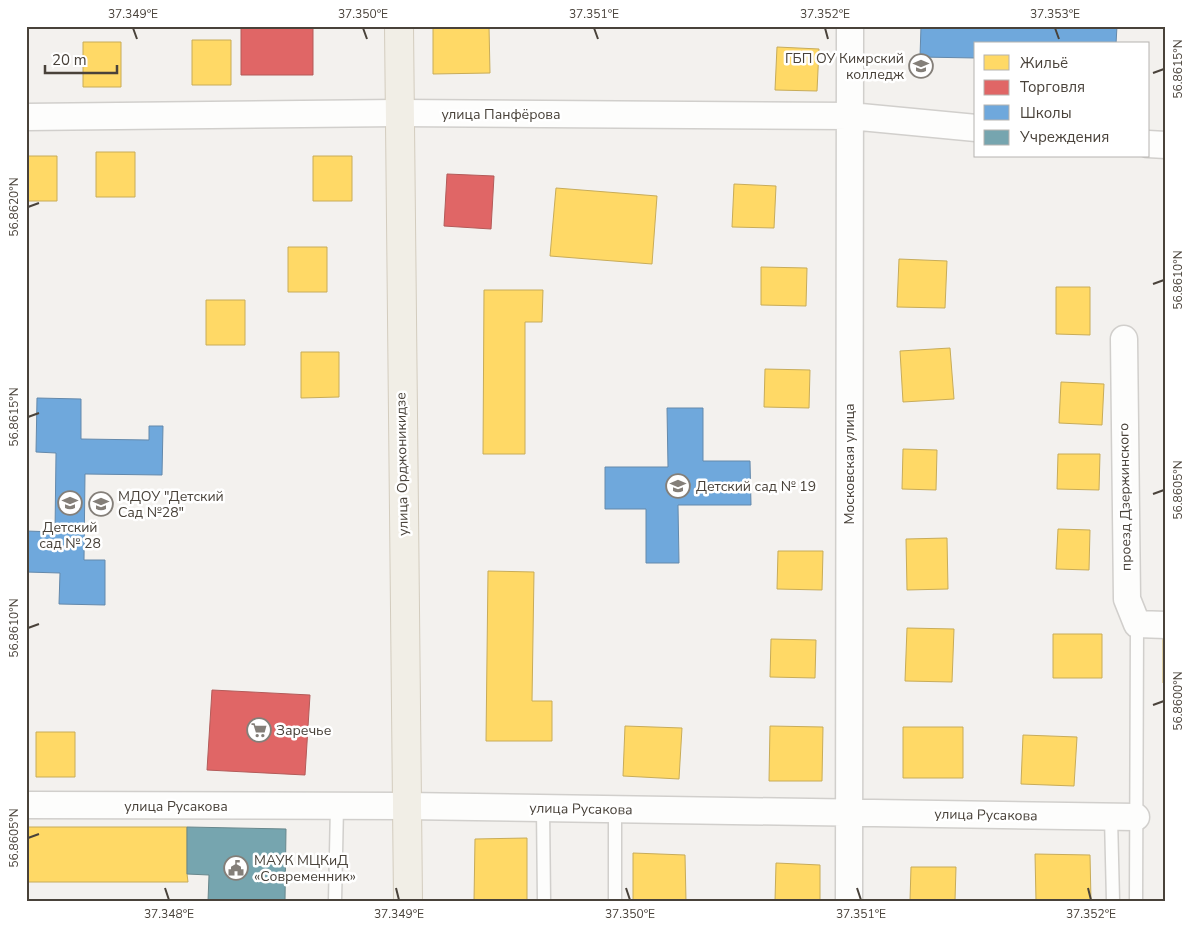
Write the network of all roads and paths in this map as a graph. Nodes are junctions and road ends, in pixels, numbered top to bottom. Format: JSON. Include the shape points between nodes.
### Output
{"nodes":[{"id":1,"x":399,"y":26,"type":"edge"},
{"id":2,"x":850,"y":26,"type":"edge"},
{"id":3,"x":398,"y":113,"type":"junction"},
{"id":4,"x":850,"y":116,"type":"junction"},
{"id":5,"x":26,"y":117,"type":"edge"},
{"id":6,"x":974,"y":128,"type":"edge"},
{"id":7,"x":1150,"y":144,"type":"edge"},
{"id":8,"x":1166,"y":145,"type":"edge"},
{"id":9,"x":1124,"y":339,"type":"dead end"},
{"id":10,"x":1137,"y":624,"type":"junction"},
{"id":11,"x":1166,"y":625,"type":"edge"},
{"id":12,"x":26,"y":805,"type":"edge"},
{"id":13,"x":337,"y":806,"type":"junction"},
{"id":14,"x":406,"y":806,"type":"junction"},
{"id":15,"x":543,"y":808,"type":"junction"},
{"id":16,"x":615,"y":810,"type":"junction"},
{"id":17,"x":848,"y":813,"type":"junction"},
{"id":18,"x":1124,"y":817,"type":"junction"},
{"id":19,"x":335,"y":901,"type":"edge"},
{"id":20,"x":408,"y":901,"type":"edge"},
{"id":21,"x":544,"y":901,"type":"edge"},
{"id":22,"x":615,"y":901,"type":"edge"},
{"id":23,"x":849,"y":901,"type":"edge"},
{"id":24,"x":1113,"y":901,"type":"edge"},
{"id":25,"x":1136,"y":901,"type":"edge"}],
"edges":[{"from":1,"to":3,"type":"main road","name":"улица Орджоникидзе"},
{"from":2,"to":4,"type":"street","name":"Московская улица"},
{"from":3,"to":4,"type":"street","name":"улица Панфёрова"},
{"from":3,"to":5,"type":"street","name":"улица Панфёрова"},
{"from":3,"to":14,"type":"main road","name":"улица Орджоникидзе"},
{"from":4,"to":6,"type":"street","name":"улица Панфёрова"},
{"from":4,"to":17,"type":"street","name":"Московская улица"},
{"from":7,"to":8,"type":"street"},
{"from":9,"to":10,"type":"street","name":"проезд Дзержинского","via":[[1127,599]]},
{"from":10,"to":11,"type":"street"},
{"from":10,"to":18,"type":"lane"},
{"from":12,"to":13,"type":"street","name":"улица Русакова"},
{"from":13,"to":14,"type":"street","name":"улица Русакова"},
{"from":13,"to":19,"type":"lane"},
{"from":14,"to":15,"type":"street","name":"улица Русакова"},
{"from":14,"to":20,"type":"main road","name":"улица Орджоникидзе"},
{"from":15,"to":16,"type":"street","name":"улица Русакова"},
{"from":15,"to":21,"type":"lane"},
{"from":16,"to":17,"type":"street","name":"улица Русакова"},
{"from":16,"to":22,"type":"lane"},
{"from":17,"to":18,"type":"street","name":"улица Русакова"},
{"from":17,"to":23,"type":"street","name":"Московская улица"},
{"from":18,"to":24,"type":"lane"},
{"from":18,"to":25,"type":"lane"}]}
